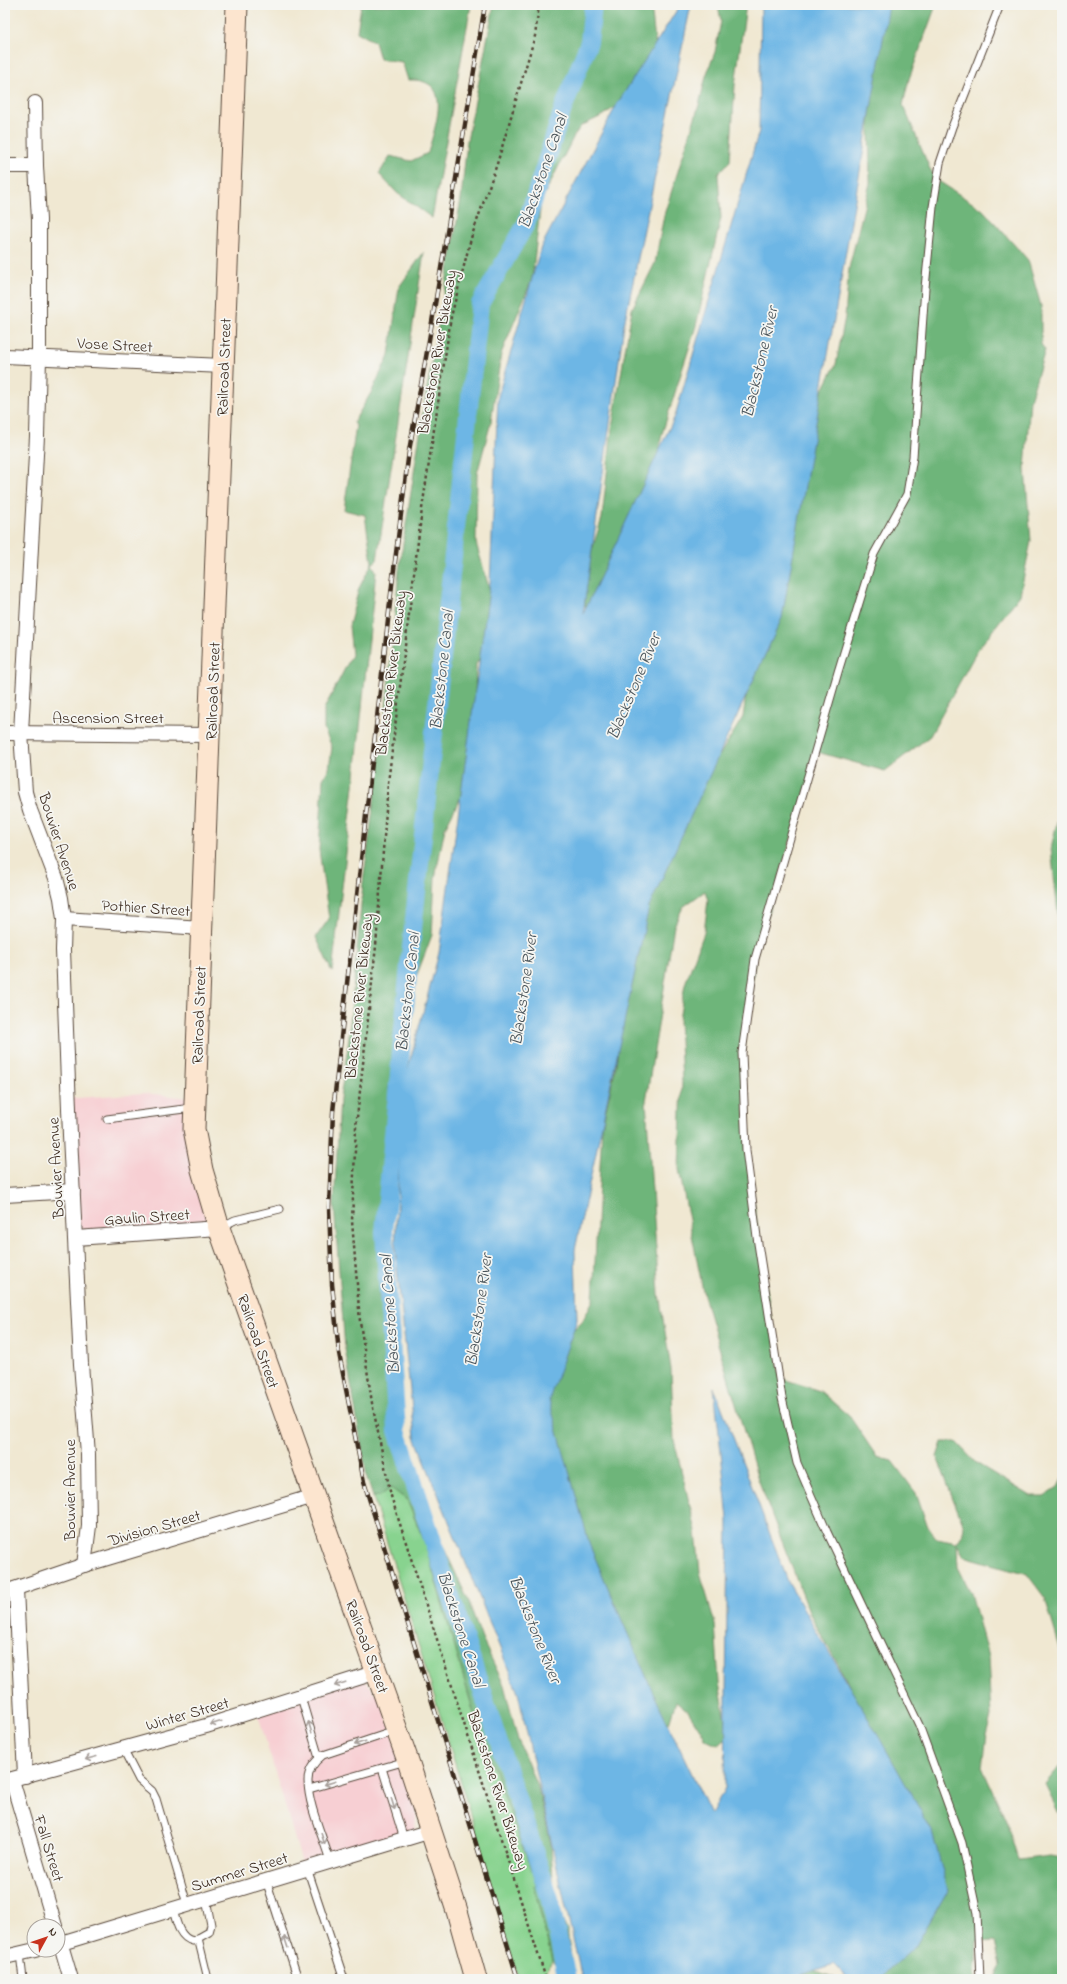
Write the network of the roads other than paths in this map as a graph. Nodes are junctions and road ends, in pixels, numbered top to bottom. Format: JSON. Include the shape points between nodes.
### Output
{"nodes":[{"id":1,"x":237,"y":5,"type":"edge"},
{"id":2,"x":1000,"y":5,"type":"edge"},
{"id":3,"x":35,"y":103,"type":"dead end"},
{"id":4,"x":5,"y":166,"type":"edge"},
{"id":5,"x":36,"y":166,"type":"junction"},
{"id":6,"x":5,"y":356,"type":"edge"},
{"id":7,"x":39,"y":357,"type":"junction"},
{"id":8,"x":223,"y":366,"type":"junction"},
{"id":9,"x":5,"y":733,"type":"edge"},
{"id":10,"x":21,"y":733,"type":"junction"},
{"id":11,"x":210,"y":735,"type":"junction"},
{"id":12,"x":64,"y":918,"type":"junction"},
{"id":13,"x":202,"y":928,"type":"junction"},
{"id":14,"x":195,"y":1107,"type":"junction"},
{"id":15,"x":107,"y":1119,"type":"dead end"},
{"id":16,"x":74,"y":1191,"type":"junction"},
{"id":17,"x":5,"y":1195,"type":"edge"},
{"id":18,"x":280,"y":1209,"type":"dead end"},
{"id":19,"x":219,"y":1228,"type":"junction"},
{"id":20,"x":76,"y":1238,"type":"junction"},
{"id":21,"x":314,"y":1496,"type":"junction"},
{"id":22,"x":84,"y":1565,"type":"junction"},
{"id":23,"x":10,"y":1590,"type":"edge"},
{"id":24,"x":377,"y":1672,"type":"junction"},
{"id":25,"x":301,"y":1697,"type":"junction"},
{"id":26,"x":398,"y":1731,"type":"junction"},
{"id":27,"x":123,"y":1749,"type":"junction"},
{"id":28,"x":319,"y":1758,"type":"junction"},
{"id":29,"x":408,"y":1761,"type":"junction"},
{"id":30,"x":382,"y":1768,"type":"junction"},
{"id":31,"x":14,"y":1779,"type":"edge"},
{"id":32,"x":310,"y":1789,"type":"junction"},
{"id":33,"x":431,"y":1831,"type":"junction"},
{"id":34,"x":404,"y":1839,"type":"junction"},
{"id":35,"x":330,"y":1861,"type":"junction"},
{"id":36,"x":307,"y":1868,"type":"junction"},
{"id":37,"x":266,"y":1880,"type":"junction"},
{"id":38,"x":206,"y":1899,"type":"junction"},
{"id":39,"x":187,"y":1904,"type":"junction"},
{"id":40,"x":173,"y":1909,"type":"junction"},
{"id":41,"x":53,"y":1918,"type":"edge"},
{"id":42,"x":198,"y":1938,"type":"junction"},
{"id":43,"x":66,"y":1939,"type":"edge"},
{"id":44,"x":26,"y":1952,"type":"edge"},
{"id":45,"x":20,"y":1954,"type":"junction"},
{"id":46,"x":5,"y":1957,"type":"edge"},
{"id":47,"x":64,"y":1958,"type":"edge"},
{"id":48,"x":23,"y":1979,"type":"edge"},
{"id":49,"x":71,"y":1979,"type":"edge"},
{"id":50,"x":208,"y":1979,"type":"edge"},
{"id":51,"x":298,"y":1979,"type":"edge"},
{"id":52,"x":344,"y":1979,"type":"edge"},
{"id":53,"x":476,"y":1979,"type":"edge"},
{"id":54,"x":980,"y":1979,"type":"edge"}],
"edges":[{"from":1,"to":8,"type":"street","name":"Railroad Street"},
{"from":2,"to":54,"type":"lane","via":[[940,163],[924,288],[913,457],[908,494],[874,554],[838,672],[755,959],[742,1053],[746,1150],[757,1237],[782,1398],[797,1463],[919,1725],[962,1843],[977,1913]]},
{"from":3,"to":5,"type":"street","name":"Bouvier Avenue"},
{"from":4,"to":5,"type":"street"},
{"from":5,"to":7,"type":"street","name":"Bouvier Avenue","via":[[40,220]]},
{"from":6,"to":7,"type":"street","name":"Vose Street"},
{"from":7,"to":8,"type":"street","name":"Vose Street"},
{"from":7,"to":10,"type":"street","name":"Bouvier Avenue"},
{"from":8,"to":11,"type":"street","name":"Railroad Street"},
{"from":9,"to":10,"type":"street","name":"Ascension Street"},
{"from":10,"to":11,"type":"street","name":"Ascension Street"},
{"from":10,"to":12,"type":"street","name":"Bouvier Avenue","via":[[25,792],[56,878]]},
{"from":11,"to":13,"type":"street","name":"Railroad Street"},
{"from":12,"to":13,"type":"street","name":"Pothier Street"},
{"from":12,"to":16,"type":"street","name":"Bouvier Avenue","via":[[63,950]]},
{"from":13,"to":14,"type":"street","name":"Railroad Street"},
{"from":14,"to":15,"type":"lane"},
{"from":14,"to":19,"type":"street","name":"Railroad Street","via":[[194,1129],[202,1170]]},
{"from":16,"to":17,"type":"street"},
{"from":16,"to":20,"type":"street","name":"Bouvier Avenue"},
{"from":18,"to":19,"type":"lane","via":[[235,1220]]},
{"from":19,"to":20,"type":"street","name":"Gaulin Street"},
{"from":19,"to":21,"type":"street","name":"Railroad Street"},
{"from":20,"to":22,"type":"street","name":"Bouvier Avenue","via":[[88,1454],[89,1526]]},
{"from":21,"to":22,"type":"street","name":"Division Street"},
{"from":21,"to":24,"type":"street","name":"Railroad Street"},
{"from":22,"to":23,"type":"street","name":"Division Street"},
{"from":23,"to":31,"type":"street","name":"Fall Street"},
{"from":24,"to":25,"type":"street","name":"Winter Street","one_way":true},
{"from":24,"to":26,"type":"street","name":"Railroad Street"},
{"from":25,"to":27,"type":"street","name":"Winter Street","one_way":true},
{"from":28,"to":25,"type":"lane","one_way":true},
{"from":26,"to":28,"type":"lane","one_way":true},
{"from":26,"to":29,"type":"street","name":"Railroad Street"},
{"from":27,"to":31,"type":"street","name":"Winter Street","one_way":true},
{"from":27,"to":39,"type":"lane","via":[[139,1780],[152,1791],[156,1799]]},
{"from":28,"to":32,"type":"lane","via":[[311,1769],[308,1780]]},
{"from":29,"to":30,"type":"lane"},
{"from":29,"to":33,"type":"street","name":"Railroad Street"},
{"from":30,"to":32,"type":"lane","one_way":true},
{"from":30,"to":34,"type":"lane","one_way":true},
{"from":31,"to":41,"type":"street","name":"Fall Street"},
{"from":32,"to":35,"type":"lane","one_way":true},
{"from":33,"to":34,"type":"street","name":"Summer Street"},
{"from":33,"to":53,"type":"street","name":"Railroad Street"},
{"from":34,"to":35,"type":"street","name":"Summer Street"},
{"from":35,"to":36,"type":"street","name":"Summer Street"},
{"from":36,"to":37,"type":"street","name":"Summer Street"},
{"from":36,"to":52,"type":"lane"},
{"from":37,"to":38,"type":"street","name":"Summer Street"},
{"from":51,"to":37,"type":"lane","one_way":true},
{"from":38,"to":39,"type":"street","name":"Summer Street"},
{"from":38,"to":42,"type":"lane","via":[[211,1925],[208,1932]]},
{"from":39,"to":40,"type":"street","name":"Summer Street"},
{"from":40,"to":42,"type":"lane","via":[[180,1932],[189,1940]]},
{"from":40,"to":43,"type":"street","name":"Summer Street"},
{"from":42,"to":50,"type":"lane"},
{"from":44,"to":45,"type":"street"},
{"from":45,"to":46,"type":"street"},
{"from":45,"to":48,"type":"lane"},
{"from":47,"to":49,"type":"street"}]}
